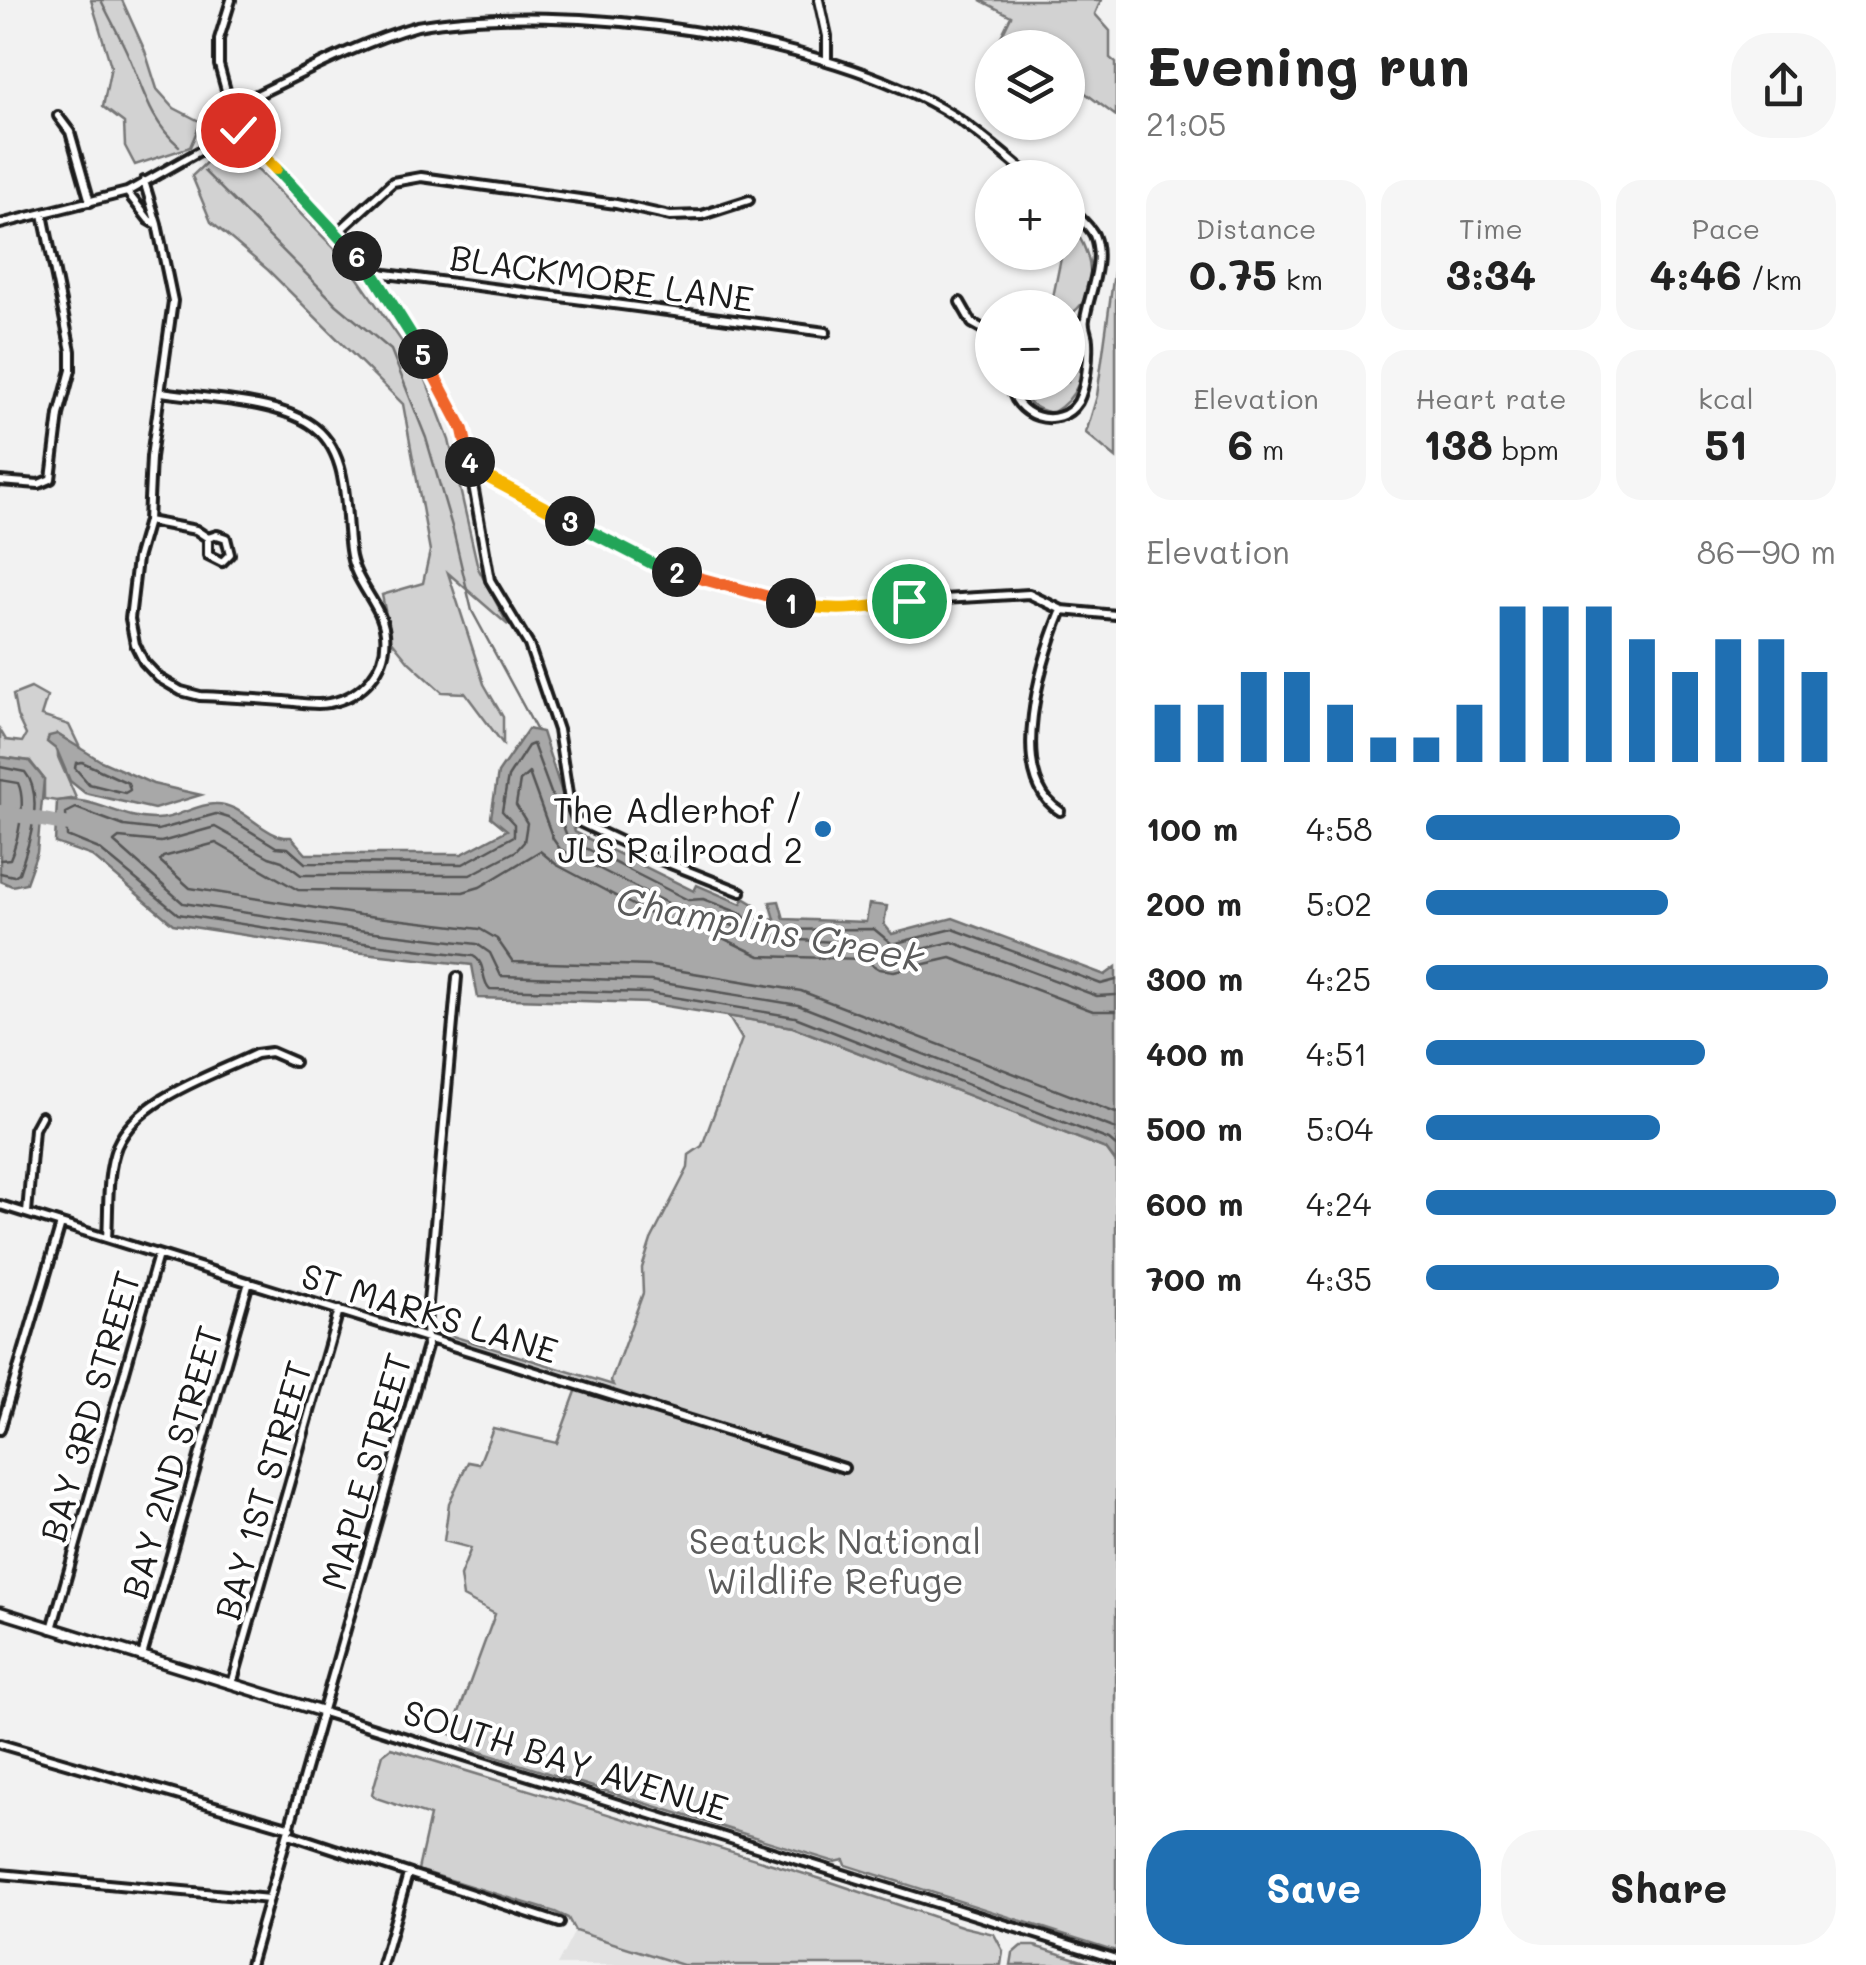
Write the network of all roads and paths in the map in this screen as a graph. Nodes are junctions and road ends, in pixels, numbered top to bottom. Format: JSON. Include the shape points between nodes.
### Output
{"nodes":[{"id":1,"x":230,"y":0,"type":"edge"},
{"id":2,"x":819,"y":0,"type":"edge"},
{"id":3,"x":827,"y":60,"type":"junction"},
{"id":4,"x":228,"y":108,"type":"junction"},
{"id":5,"x":58,"y":116,"type":"dead end"},
{"id":6,"x":238,"y":130,"type":"junction"},
{"id":7,"x":1009,"y":160,"type":"edge"},
{"id":8,"x":144,"y":182,"type":"junction"},
{"id":9,"x":127,"y":192,"type":"junction"},
{"id":10,"x":750,"y":200,"type":"dead end"},
{"id":11,"x":90,"y":202,"type":"junction"},
{"id":12,"x":43,"y":214,"type":"junction"},
{"id":13,"x":0,"y":224,"type":"edge"},
{"id":14,"x":157,"y":224,"type":"junction"},
{"id":15,"x":1085,"y":226,"type":"edge"},
{"id":16,"x":336,"y":233,"type":"junction"},
{"id":17,"x":372,"y":272,"type":"junction"},
{"id":18,"x":960,"y":302,"type":"dead end"},
{"id":19,"x":1085,"y":317,"type":"edge"},
{"id":20,"x":975,"y":325,"type":"edge"},
{"id":21,"x":1085,"y":328,"type":"edge"},
{"id":22,"x":826,"y":332,"type":"dead end"},
{"id":23,"x":1085,"y":368,"type":"edge"},
{"id":24,"x":162,"y":392,"type":"junction"},
{"id":25,"x":1016,"y":400,"type":"edge"},
{"id":26,"x":1077,"y":400,"type":"edge"},
{"id":27,"x":472,"y":469,"type":"junction"},
{"id":28,"x":0,"y":481,"type":"edge"},
{"id":29,"x":148,"y":521,"type":"junction"},
{"id":30,"x":208,"y":538,"type":"junction"},
{"id":31,"x":1062,"y":610,"type":"junction"},
{"id":32,"x":1116,"y":615,"type":"edge"},
{"id":33,"x":1060,"y":812,"type":"dead end"},
{"id":34,"x":741,"y":892,"type":"dead end"},
{"id":35,"x":457,"y":977,"type":"dead end"},
{"id":36,"x":294,"y":1062,"type":"dead end"},
{"id":37,"x":41,"y":1116,"type":"dead end"},
{"id":38,"x":0,"y":1205,"type":"edge"},
{"id":39,"x":27,"y":1213,"type":"junction"},
{"id":40,"x":61,"y":1224,"type":"junction"},
{"id":41,"x":107,"y":1238,"type":"junction"},
{"id":42,"x":158,"y":1254,"type":"junction"},
{"id":43,"x":249,"y":1282,"type":"junction"},
{"id":44,"x":339,"y":1310,"type":"junction"},
{"id":45,"x":426,"y":1337,"type":"junction"},
{"id":46,"x":0,"y":1430,"type":"edge"},
{"id":47,"x":844,"y":1468,"type":"dead end"},
{"id":48,"x":0,"y":1612,"type":"edge"},
{"id":49,"x":52,"y":1629,"type":"junction"},
{"id":50,"x":142,"y":1656,"type":"junction"},
{"id":51,"x":232,"y":1684,"type":"junction"},
{"id":52,"x":323,"y":1712,"type":"junction"},
{"id":53,"x":0,"y":1744,"type":"edge"},
{"id":54,"x":290,"y":1831,"type":"junction"},
{"id":55,"x":0,"y":1874,"type":"edge"},
{"id":56,"x":408,"y":1874,"type":"junction"},
{"id":57,"x":269,"y":1900,"type":"junction"},
{"id":58,"x":560,"y":1923,"type":"dead end"},
{"id":59,"x":1116,"y":1959,"type":"edge"},
{"id":60,"x":250,"y":1965,"type":"edge"},
{"id":61,"x":382,"y":1965,"type":"edge"}],
"edges":[{"from":1,"to":4,"type":"street","via":[[218,64]]},
{"from":2,"to":3,"type":"street"},
{"from":3,"to":4,"type":"street","via":[[773,43],[635,18],[490,12],[417,26]]},
{"from":3,"to":7,"type":"street","via":[[954,116]]},
{"from":4,"to":6,"type":"street"},
{"from":5,"to":11,"type":"street","via":[[70,132]]},
{"from":6,"to":8,"type":"street"},
{"from":6,"to":16,"type":"street"},
{"from":8,"to":9,"type":"street"},
{"from":8,"to":14,"type":"street"},
{"from":9,"to":11,"type":"street"},
{"from":9,"to":14,"type":"street"},
{"from":10,"to":16,"type":"street","via":[[702,215],[670,216],[421,177],[393,182]]},
{"from":11,"to":12,"type":"street"},
{"from":12,"to":13,"type":"street"},
{"from":12,"to":28,"type":"street","via":[[71,370],[47,482]]},
{"from":14,"to":24,"type":"street","via":[[172,302]]},
{"from":15,"to":19,"type":"street","via":[[1096,246]]},
{"from":16,"to":17,"type":"street"},
{"from":17,"to":22,"type":"street","name":"BLACKMORE LANE"},
{"from":17,"to":27,"type":"street","via":[[463,430]]},
{"from":18,"to":20,"type":"street"},
{"from":21,"to":23,"type":"street"},
{"from":24,"to":29,"type":"street"},
{"from":24,"to":29,"type":"street","via":[[294,416],[334,451],[354,571],[386,635],[377,671],[348,699],[324,704],[200,696],[159,678],[134,644],[130,619]]},
{"from":25,"to":26,"type":"street","via":[[1033,416],[1051,419]]},
{"from":27,"to":31,"type":"street","via":[[657,566],[796,604],[847,609],[1030,594]]},
{"from":27,"to":34,"type":"street","via":[[490,580],[530,645],[558,730],[577,821]]},
{"from":29,"to":30,"type":"street"},
{"from":30,"to":30,"type":"street","via":[[217,535],[229,543],[222,562],[208,554]]},
{"from":31,"to":32,"type":"street"},
{"from":31,"to":33,"type":"street","via":[[1038,685],[1032,740],[1041,794]]},
{"from":35,"to":45,"type":"street","name":"MAPLE STREET"},
{"from":36,"to":41,"type":"street","via":[[271,1052],[256,1054],[142,1112],[116,1148]]},
{"from":37,"to":39,"type":"street","via":[[34,1129]]},
{"from":38,"to":39,"type":"street","name":"ST MARKS LANE"},
{"from":39,"to":40,"type":"street","name":"ST MARKS LANE"},
{"from":40,"to":41,"type":"street","name":"ST MARKS LANE"},
{"from":40,"to":46,"type":"street"},
{"from":41,"to":42,"type":"street","name":"ST MARKS LANE"},
{"from":42,"to":43,"type":"street","name":"ST MARKS LANE"},
{"from":42,"to":49,"type":"street","name":"BAY 3RD STREET"},
{"from":43,"to":44,"type":"street","name":"ST MARKS LANE"},
{"from":43,"to":50,"type":"street","name":"BAY 2ND STREET"},
{"from":44,"to":45,"type":"street","name":"ST MARKS LANE"},
{"from":44,"to":51,"type":"street","name":"BAY 1ST STREET"},
{"from":45,"to":47,"type":"street","name":"ST MARKS LANE"},
{"from":45,"to":52,"type":"street","name":"MAPLE STREET"},
{"from":48,"to":49,"type":"street","name":"SOUTH BAY AVENUE"},
{"from":49,"to":50,"type":"street","name":"SOUTH BAY AVENUE"},
{"from":50,"to":51,"type":"street","name":"SOUTH BAY AVENUE"},
{"from":51,"to":52,"type":"street","name":"SOUTH BAY AVENUE"},
{"from":52,"to":54,"type":"street","name":"MAPLE STREET"},
{"from":52,"to":59,"type":"street","name":"SOUTH BAY AVENUE"},
{"from":53,"to":54,"type":"street"},
{"from":54,"to":56,"type":"street"},
{"from":54,"to":57,"type":"street","name":"MAPLE STREET"},
{"from":55,"to":57,"type":"street"},
{"from":56,"to":58,"type":"street"},
{"from":56,"to":61,"type":"street"},
{"from":57,"to":60,"type":"street","name":"MAPLE STREET"}]}
